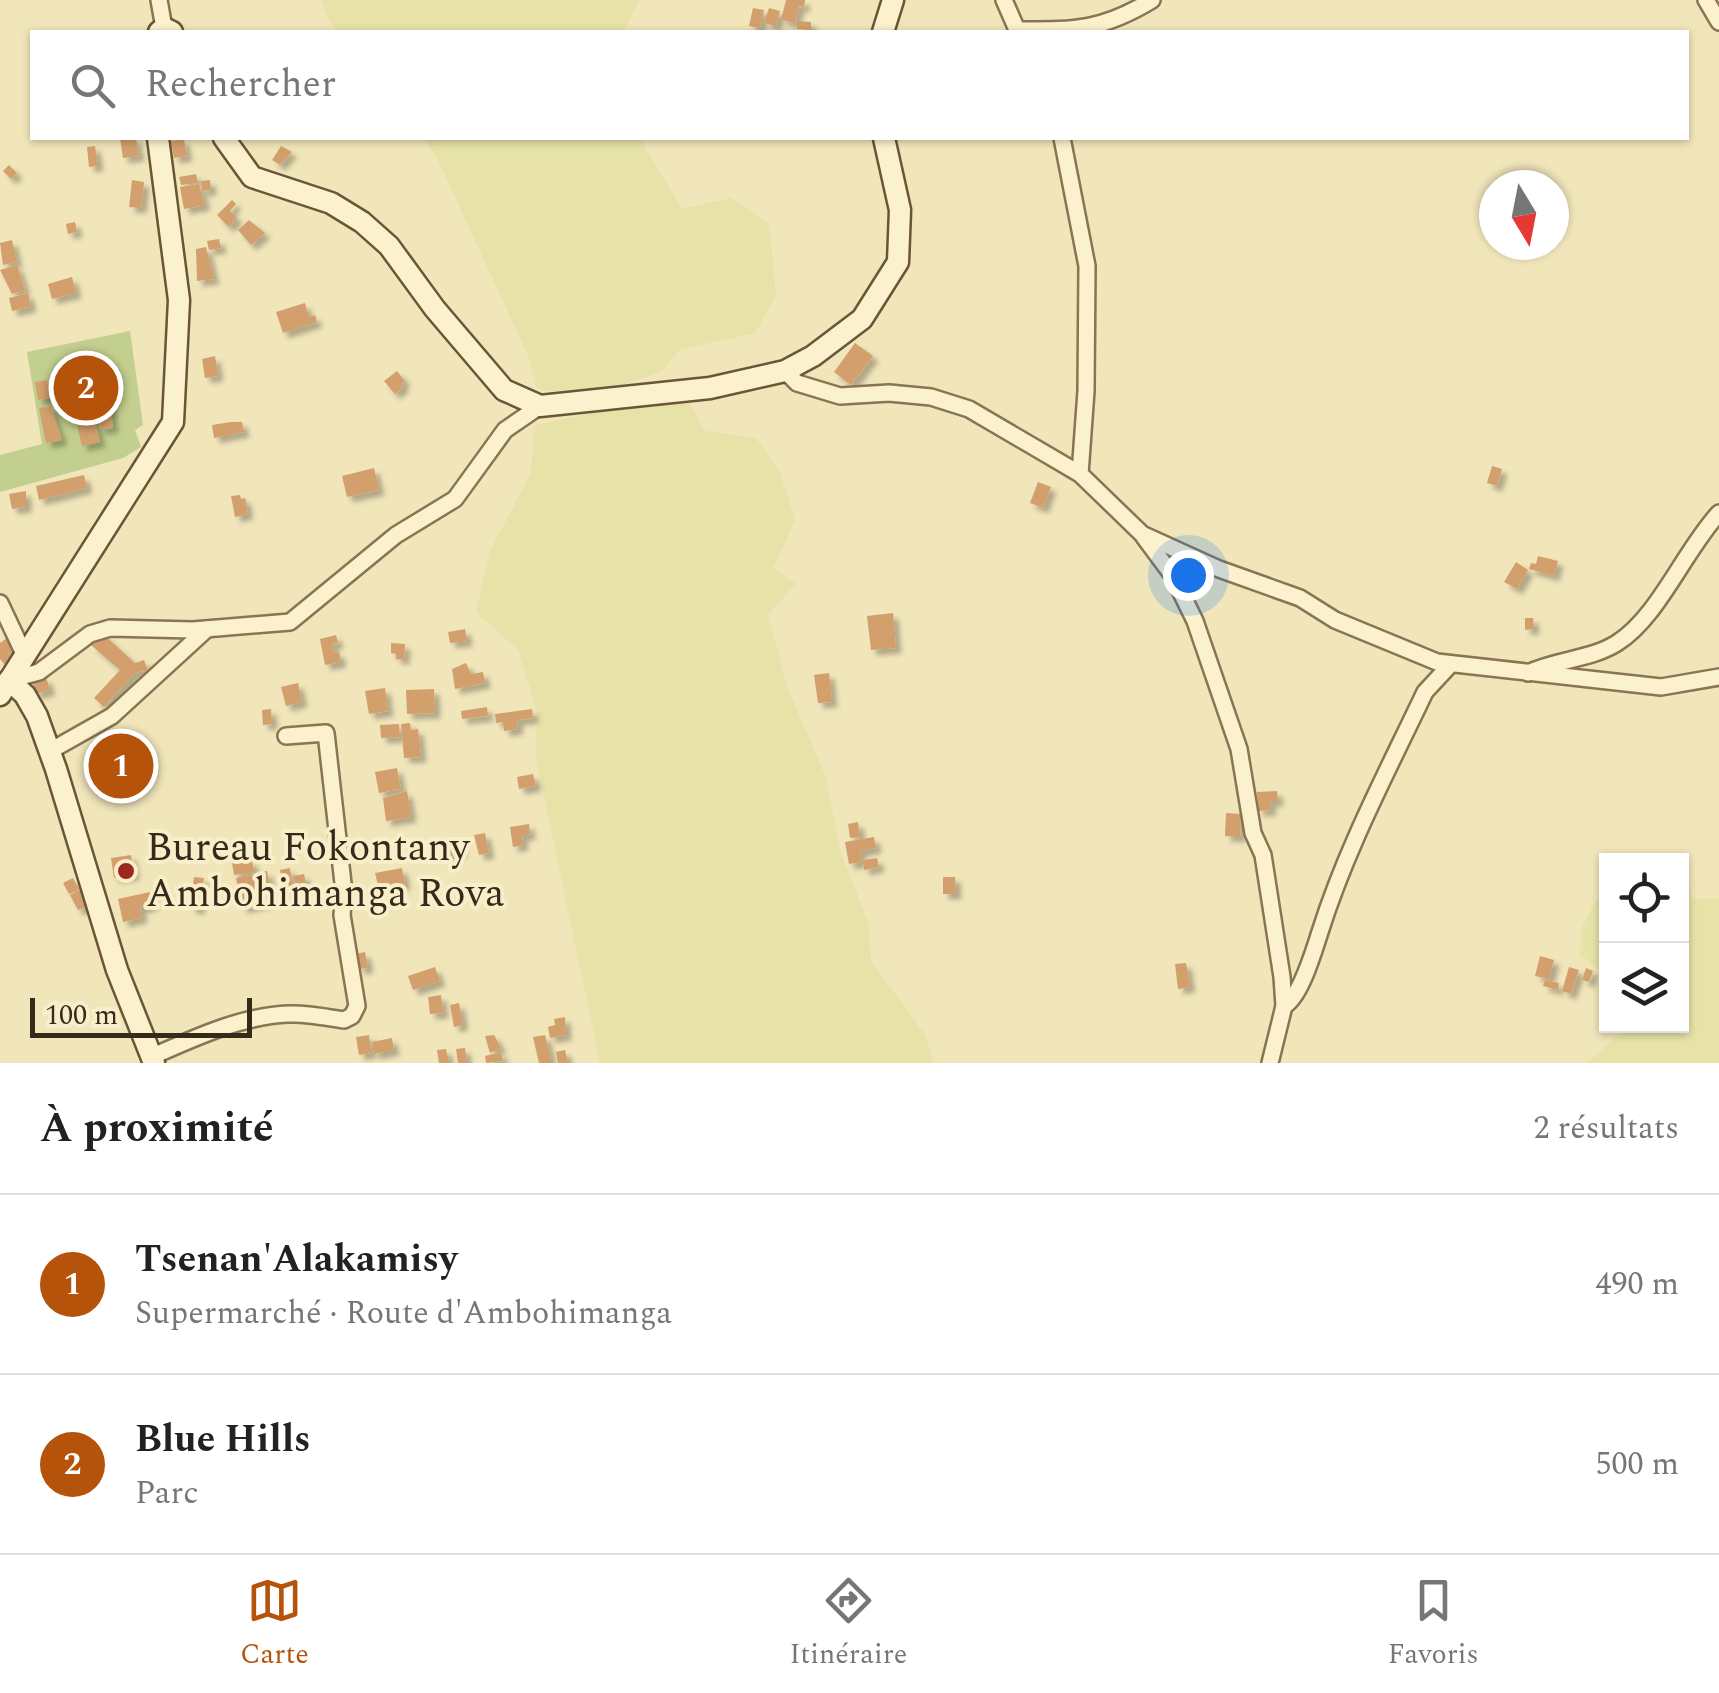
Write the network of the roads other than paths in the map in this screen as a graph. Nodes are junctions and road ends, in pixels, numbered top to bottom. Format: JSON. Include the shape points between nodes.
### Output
{"nodes":[{"id":1,"x":159,"y":0,"type":"edge"},
{"id":2,"x":893,"y":0,"type":"edge"},
{"id":3,"x":1004,"y":0,"type":"edge"},
{"id":4,"x":1152,"y":0,"type":"edge"},
{"id":5,"x":1706,"y":0,"type":"edge"},
{"id":6,"x":1719,"y":22,"type":"edge"},
{"id":7,"x":165,"y":30,"type":"edge"},
{"id":8,"x":884,"y":30,"type":"edge"},
{"id":9,"x":1016,"y":30,"type":"edge"},
{"id":10,"x":1076,"y":30,"type":"edge"},
{"id":11,"x":158,"y":140,"type":"edge"},
{"id":12,"x":225,"y":140,"type":"edge"},
{"id":13,"x":884,"y":140,"type":"edge"},
{"id":14,"x":1062,"y":140,"type":"edge"},
{"id":15,"x":785,"y":371,"type":"junction"},
{"id":16,"x":540,"y":406,"type":"junction"},
{"id":17,"x":1080,"y":474,"type":"junction"},
{"id":18,"x":1719,"y":513,"type":"edge"},
{"id":19,"x":1142,"y":534,"type":"junction"},
{"id":20,"x":0,"y":603,"type":"edge"},
{"id":21,"x":207,"y":628,"type":"junction"},
{"id":22,"x":24,"y":654,"type":"junction"},
{"id":23,"x":1450,"y":665,"type":"junction"},
{"id":24,"x":1528,"y":673,"type":"junction"},
{"id":25,"x":1719,"y":677,"type":"edge"},
{"id":26,"x":5,"y":688,"type":"edge"},
{"id":27,"x":286,"y":736,"type":"dead end"},
{"id":28,"x":50,"y":751,"type":"junction"},
{"id":29,"x":1284,"y":1006,"type":"junction"},
{"id":30,"x":153,"y":1060,"type":"edge"},
{"id":31,"x":1271,"y":1062,"type":"edge"}],
"edges":[{"from":1,"to":7,"type":"street"},
{"from":2,"to":8,"type":"street"},
{"from":3,"to":9,"type":"street"},
{"from":4,"to":10,"type":"street"},
{"from":5,"to":6,"type":"street"},
{"from":11,"to":22,"type":"street","via":[[179,300],[173,422]]},
{"from":12,"to":16,"type":"street","via":[[252,177],[332,203],[362,222],[390,246],[504,390]]},
{"from":13,"to":15,"type":"street","via":[[900,210],[898,262],[862,320]]},
{"from":14,"to":17,"type":"street","via":[[1087,266]]},
{"from":15,"to":16,"type":"street","via":[[710,388]]},
{"from":15,"to":17,"type":"street","via":[[797,383],[840,396],[916,395],[969,408]]},
{"from":16,"to":21,"type":"street","via":[[505,430],[456,498],[396,535],[290,622]]},
{"from":17,"to":19,"type":"street"},
{"from":18,"to":24,"type":"street","via":[[1636,628],[1597,654],[1548,662]]},
{"from":19,"to":23,"type":"street"},
{"from":19,"to":29,"type":"street","via":[[1174,576],[1195,621],[1238,749],[1264,855]]},
{"from":20,"to":22,"type":"street"},
{"from":21,"to":26,"type":"street","via":[[110,628]]},
{"from":21,"to":28,"type":"street","via":[[112,716]]},
{"from":22,"to":26,"type":"street"},
{"from":23,"to":24,"type":"street"},
{"from":23,"to":29,"type":"street","via":[[1425,692],[1331,896],[1311,959]]},
{"from":24,"to":25,"type":"street","via":[[1661,688]]},
{"from":26,"to":28,"type":"street","via":[[31,706]]},
{"from":27,"to":30,"type":"street","via":[[326,733],[357,1006],[344,1020],[290,1013],[247,1020]]},
{"from":28,"to":30,"type":"street","via":[[117,970]]},
{"from":29,"to":31,"type":"street"}]}
